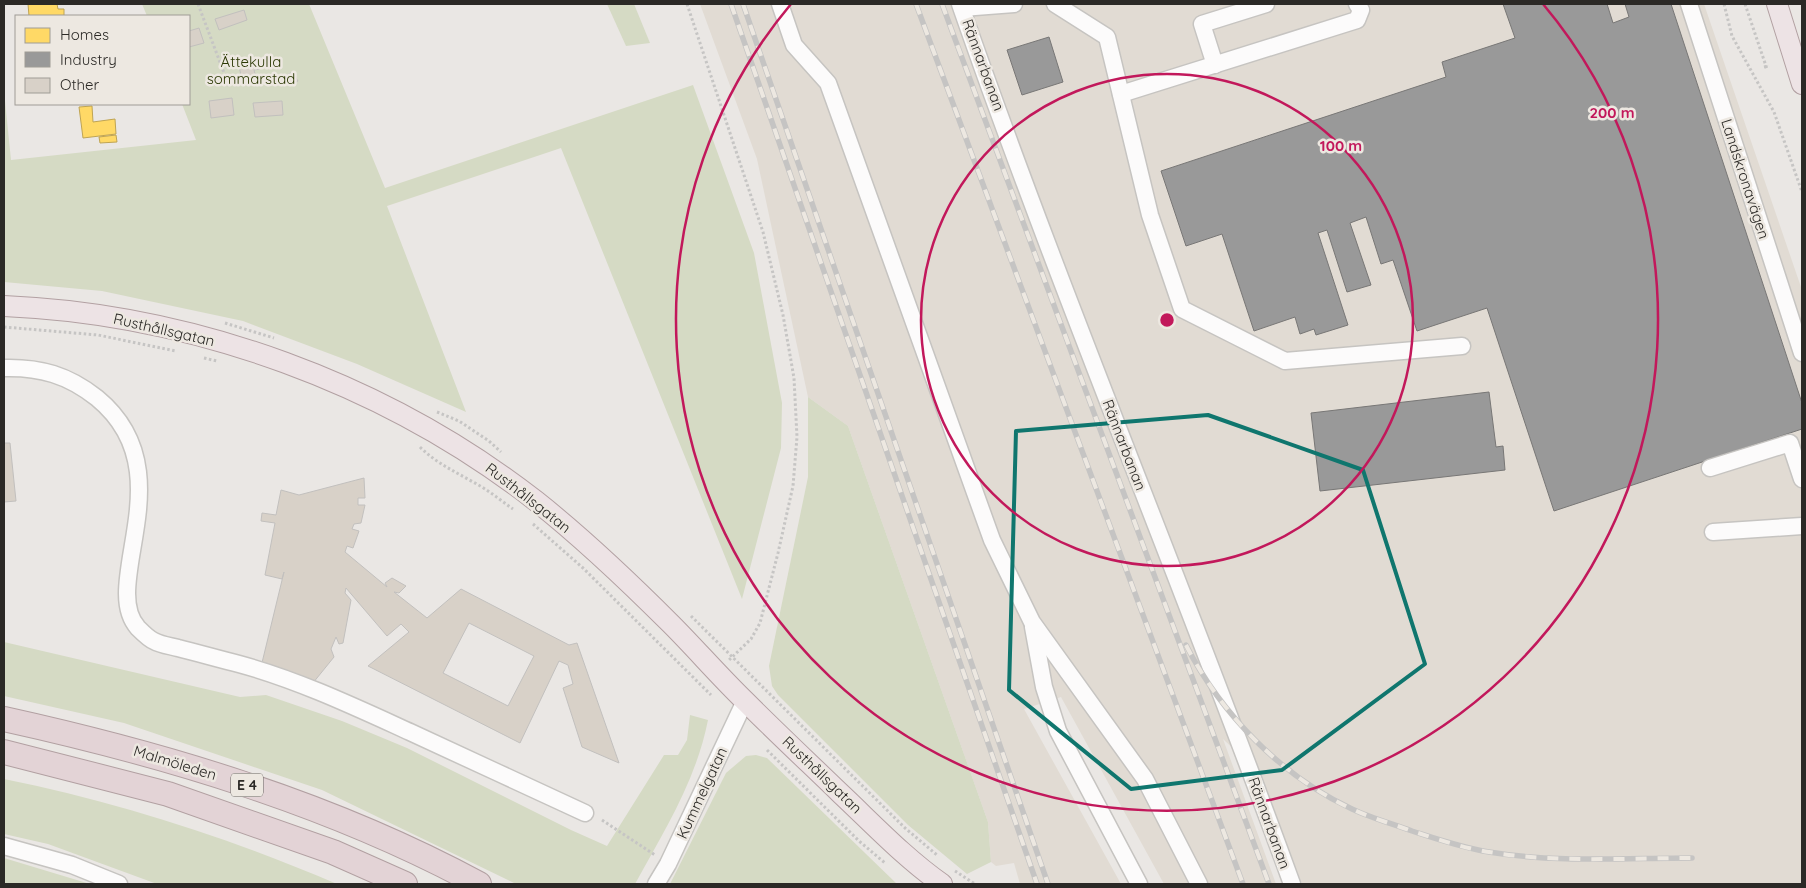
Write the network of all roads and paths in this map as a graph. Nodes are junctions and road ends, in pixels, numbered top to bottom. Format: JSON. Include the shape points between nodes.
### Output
{"nodes":[{"id":1,"x":198,"y":4,"type":"edge"},
{"id":2,"x":687,"y":4,"type":"edge"},
{"id":3,"x":780,"y":4,"type":"edge"},
{"id":4,"x":1014,"y":4,"type":"edge"},
{"id":5,"x":1056,"y":4,"type":"edge"},
{"id":6,"x":1266,"y":4,"type":"edge"},
{"id":7,"x":1357,"y":4,"type":"edge"},
{"id":8,"x":1689,"y":4,"type":"edge"},
{"id":9,"x":1724,"y":4,"type":"edge"},
{"id":10,"x":1745,"y":4,"type":"edge"},
{"id":11,"x":1777,"y":4,"type":"edge"},
{"id":12,"x":961,"y":6,"type":"edge"},
{"id":13,"x":1215,"y":65,"type":"junction"},
{"id":14,"x":1766,"y":67,"type":"dead end"},
{"id":15,"x":1802,"y":84,"type":"edge"},
{"id":16,"x":229,"y":86,"type":"dead end"},
{"id":17,"x":1121,"y":94,"type":"junction"},
{"id":18,"x":1802,"y":192,"type":"edge"},
{"id":19,"x":4,"y":306,"type":"edge"},
{"id":20,"x":224,"y":322,"type":"dead end"},
{"id":21,"x":4,"y":327,"type":"edge"},
{"id":22,"x":278,"y":340,"type":"dead end"},
{"id":23,"x":1462,"y":346,"type":"dead end"},
{"id":24,"x":183,"y":352,"type":"dead end"},
{"id":25,"x":1802,"y":353,"type":"edge"},
{"id":26,"x":201,"y":357,"type":"dead end"},
{"id":27,"x":218,"y":362,"type":"dead end"},
{"id":28,"x":4,"y":368,"type":"edge"},
{"id":29,"x":429,"y":408,"type":"dead end"},
{"id":30,"x":419,"y":446,"type":"dead end"},
{"id":31,"x":506,"y":456,"type":"dead end"},
{"id":32,"x":1710,"y":468,"type":"dead end"},
{"id":33,"x":1802,"y":479,"type":"edge"},
{"id":34,"x":519,"y":513,"type":"dead end"},
{"id":35,"x":526,"y":518,"type":"dead end"},
{"id":36,"x":1802,"y":526,"type":"edge"},
{"id":37,"x":1713,"y":532,"type":"dead end"},
{"id":38,"x":684,"y":610,"type":"dead end"},
{"id":39,"x":1032,"y":622,"type":"junction"},
{"id":40,"x":733,"y":656,"type":"junction"},
{"id":41,"x":717,"y":672,"type":"junction"},
{"id":42,"x":716,"y":699,"type":"dead end"},
{"id":43,"x":745,"y":701,"type":"junction"},
{"id":44,"x":4,"y":719,"type":"edge"},
{"id":45,"x":764,"y":747,"type":"dead end"},
{"id":46,"x":4,"y":752,"type":"edge"},
{"id":47,"x":585,"y":813,"type":"dead end"},
{"id":48,"x":602,"y":820,"type":"dead end"},
{"id":49,"x":4,"y":846,"type":"edge"},
{"id":50,"x":944,"y":862,"type":"dead end"},
{"id":51,"x":668,"y":864,"type":"junction"},
{"id":52,"x":889,"y":866,"type":"dead end"},
{"id":53,"x":946,"y":876,"type":"edge"},
{"id":54,"x":119,"y":884,"type":"edge"},
{"id":55,"x":405,"y":884,"type":"edge"},
{"id":56,"x":479,"y":884,"type":"edge"},
{"id":57,"x":656,"y":884,"type":"edge"},
{"id":58,"x":975,"y":884,"type":"edge"},
{"id":59,"x":1139,"y":884,"type":"edge"},
{"id":60,"x":1199,"y":884,"type":"edge"},
{"id":61,"x":1292,"y":884,"type":"edge"}],
"edges":[{"from":1,"to":16,"type":"path"},
{"from":2,"to":40,"type":"path","via":[[763,232],[794,378],[797,437],[793,486],[760,623],[751,639]]},
{"from":3,"to":39,"type":"street","via":[[794,45],[828,83],[992,540]]},
{"from":4,"to":12,"type":"street"},
{"from":5,"to":17,"type":"street","via":[[1107,37]]},
{"from":6,"to":13,"type":"street","via":[[1202,24]]},
{"from":7,"to":13,"type":"street","via":[[1361,10],[1357,20]]},
{"from":8,"to":25,"type":"street","name":"Landskronavägen"},
{"from":9,"to":18,"type":"path","via":[[1732,36],[1777,119]]},
{"from":10,"to":14,"type":"path"},
{"from":11,"to":15,"type":"main road"},
{"from":12,"to":61,"type":"street","name":"Rännarbanan","via":[[1031,200]]},
{"from":13,"to":17,"type":"street"},
{"from":17,"to":23,"type":"street","via":[[1150,214],[1182,309],[1285,361]]},
{"from":19,"to":41,"type":"main road","name":"Rusthållsgatan","via":[[100,316],[196,336],[293,365],[351,389],[453,444],[536,502],[596,552]]},
{"from":20,"to":22,"type":"path"},
{"from":21,"to":24,"type":"path","via":[[98,336]]},
{"from":26,"to":27,"type":"path"},
{"from":28,"to":47,"type":"street","via":[[39,369],[60,375],[98,399],[124,428],[140,485],[128,593],[130,618],[153,641],[260,671],[352,706]]},
{"from":29,"to":31,"type":"path","via":[[459,421]]},
{"from":30,"to":34,"type":"path","via":[[430,457]]},
{"from":32,"to":33,"type":"street","via":[[1790,443]]},
{"from":35,"to":42,"type":"path","via":[[584,568]]},
{"from":36,"to":37,"type":"street"},
{"from":38,"to":40,"type":"path"},
{"from":39,"to":59,"type":"street","via":[[1044,687],[1058,731]]},
{"from":39,"to":60,"type":"street","via":[[1145,779]]},
{"from":40,"to":41,"type":"path"},
{"from":40,"to":50,"type":"path","via":[[905,828]]},
{"from":41,"to":43,"type":"main road","name":"Rusthållsgatan"},
{"from":43,"to":51,"type":"street","name":"Kummelgatan"},
{"from":43,"to":53,"type":"main road","name":"Rusthållsgatan","via":[[926,873]]},
{"from":44,"to":56,"type":"highway","name":"Malmöleden","number":"E 4","via":[[97,740],[226,778],[352,825]]},
{"from":45,"to":52,"type":"path","via":[[859,841]]},
{"from":46,"to":55,"type":"highway","name":"Malmöleden","number":"E 4","via":[[168,794],[333,852]]},
{"from":48,"to":51,"type":"path"},
{"from":49,"to":54,"type":"street","via":[[72,865]]},
{"from":51,"to":57,"type":"street","name":"Kummelgatan"},
{"from":53,"to":58,"type":"path"}]}
